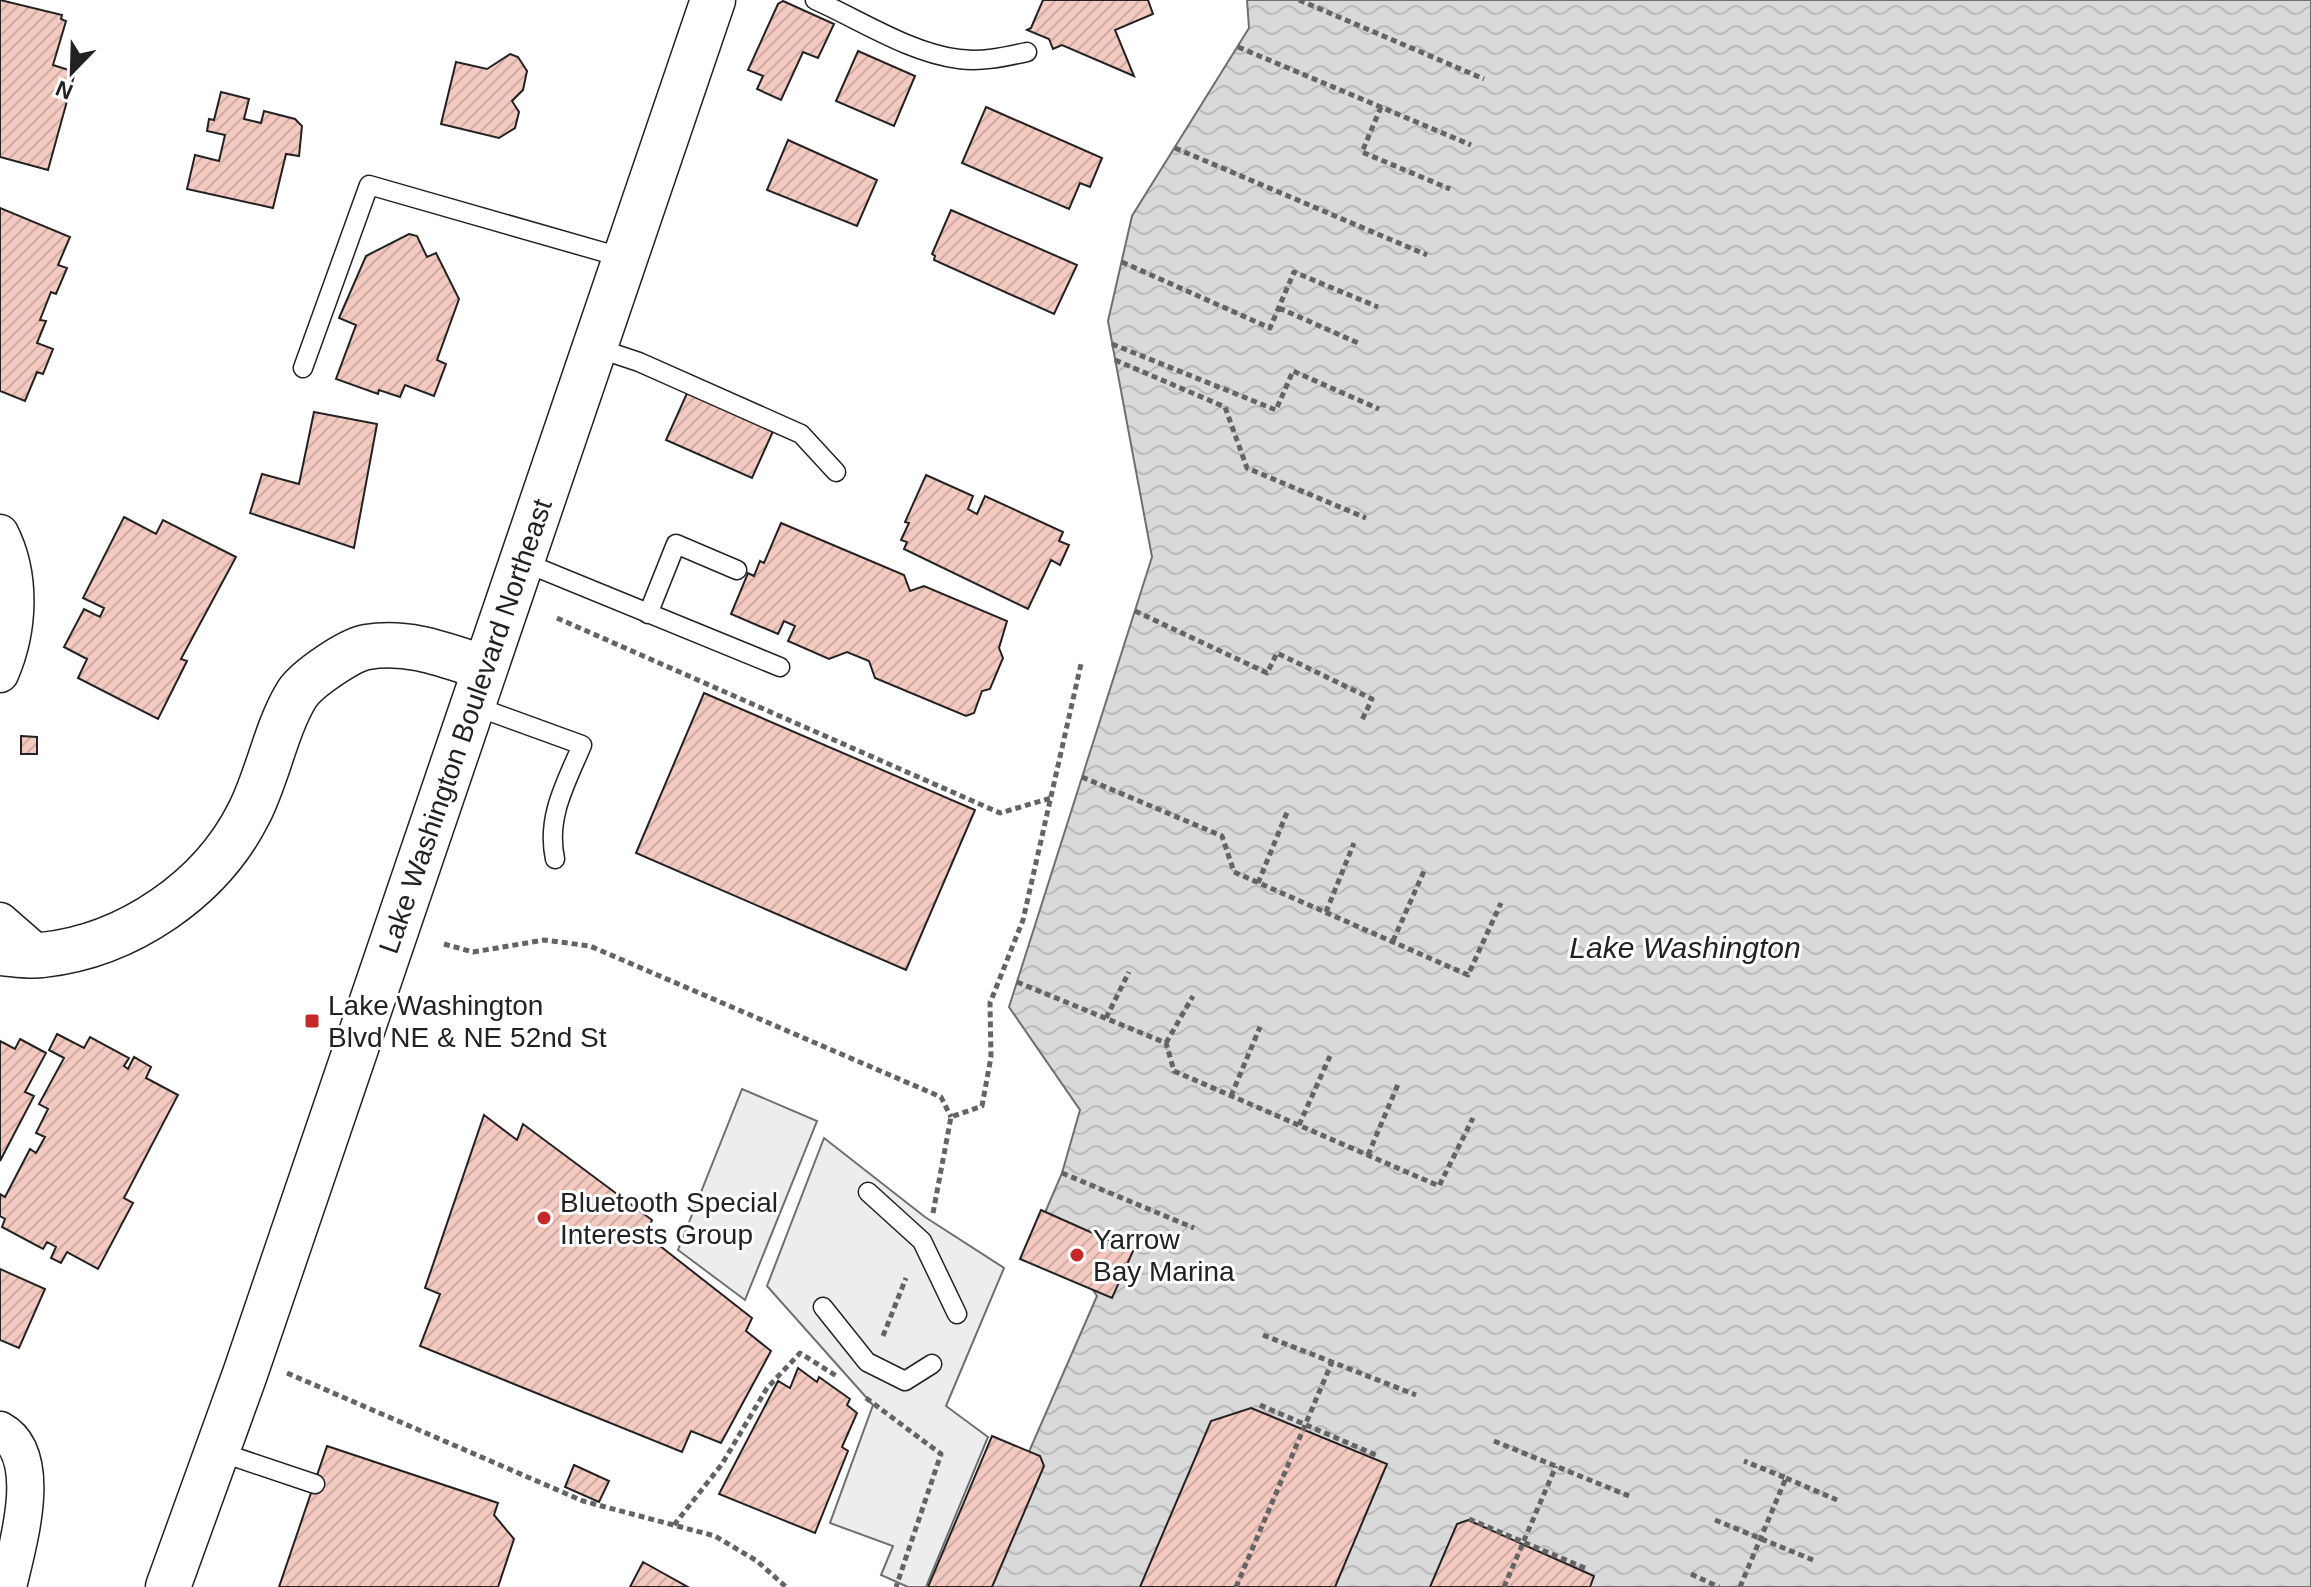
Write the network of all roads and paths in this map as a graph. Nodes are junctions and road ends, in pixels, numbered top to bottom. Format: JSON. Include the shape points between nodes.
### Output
{"nodes":[{"id":1,"x":713,"y":0,"type":"edge"},
{"id":2,"x":815,"y":0,"type":"edge"},
{"id":3,"x":1299,"y":0,"type":"edge"},
{"id":4,"x":1238,"y":47,"type":"dead end"},
{"id":5,"x":1027,"y":52,"type":"dead end"},
{"id":6,"x":1484,"y":79,"type":"dead end"},
{"id":7,"x":1381,"y":107,"type":"junction"},
{"id":8,"x":1471,"y":145,"type":"dead end"},
{"id":9,"x":1175,"y":148,"type":"dead end"},
{"id":10,"x":1450,"y":189,"type":"dead end"},
{"id":11,"x":1427,"y":255,"type":"dead end"},
{"id":12,"x":624,"y":258,"type":"junction"},
{"id":13,"x":1122,"y":262,"type":"dead end"},
{"id":14,"x":1378,"y":307,"type":"dead end"},
{"id":15,"x":1279,"y":308,"type":"junction"},
{"id":16,"x":1358,"y":343,"type":"dead end"},
{"id":17,"x":1112,"y":344,"type":"dead end"},
{"id":18,"x":594,"y":347,"type":"junction"},
{"id":19,"x":1115,"y":360,"type":"dead end"},
{"id":20,"x":303,"y":368,"type":"dead end"},
{"id":21,"x":1379,"y":409,"type":"dead end"},
{"id":22,"x":836,"y":472,"type":"dead end"},
{"id":23,"x":1366,"y":518,"type":"dead end"},
{"id":24,"x":0,"y":533,"type":"edge"},
{"id":25,"x":521,"y":561,"type":"junction"},
{"id":26,"x":737,"y":570,"type":"dead end"},
{"id":27,"x":1135,"y":611,"type":"dead end"},
{"id":28,"x":648,"y":614,"type":"junction"},
{"id":29,"x":557,"y":618,"type":"dead end"},
{"id":30,"x":1081,"y":664,"type":"dead end"},
{"id":31,"x":780,"y":667,"type":"dead end"},
{"id":32,"x":0,"y":674,"type":"edge"},
{"id":33,"x":478,"y":686,"type":"junction"},
{"id":34,"x":1361,"y":722,"type":"dead end"},
{"id":35,"x":1082,"y":777,"type":"dead end"},
{"id":36,"x":1051,"y":798,"type":"junction"},
{"id":37,"x":1288,"y":810,"type":"dead end"},
{"id":38,"x":1354,"y":843,"type":"dead end"},
{"id":39,"x":555,"y":859,"type":"dead end"},
{"id":40,"x":1424,"y":871,"type":"dead end"},
{"id":41,"x":1258,"y":883,"type":"junction"},
{"id":42,"x":1501,"y":903,"type":"dead end"},
{"id":43,"x":1326,"y":912,"type":"junction"},
{"id":44,"x":0,"y":921,"type":"edge"},
{"id":45,"x":1393,"y":941,"type":"junction"},
{"id":46,"x":444,"y":944,"type":"dead end"},
{"id":47,"x":20,"y":954,"type":"edge"},
{"id":48,"x":1129,"y":972,"type":"dead end"},
{"id":49,"x":1017,"y":982,"type":"dead end"},
{"id":50,"x":1193,"y":996,"type":"dead end"},
{"id":51,"x":1106,"y":1018,"type":"junction"},
{"id":52,"x":1260,"y":1027,"type":"dead end"},
{"id":53,"x":1166,"y":1043,"type":"junction"},
{"id":54,"x":1330,"y":1056,"type":"dead end"},
{"id":55,"x":1399,"y":1082,"type":"dead end"},
{"id":56,"x":1231,"y":1096,"type":"junction"},
{"id":57,"x":951,"y":1117,"type":"junction"},
{"id":58,"x":1473,"y":1118,"type":"dead end"},
{"id":59,"x":1299,"y":1125,"type":"junction"},
{"id":60,"x":1368,"y":1155,"type":"junction"},
{"id":61,"x":1062,"y":1173,"type":"dead end"},
{"id":62,"x":868,"y":1192,"type":"dead end"},
{"id":63,"x":1194,"y":1228,"type":"dead end"},
{"id":64,"x":922,"y":1241,"type":"junction"},
{"id":65,"x":823,"y":1307,"type":"dead end"},
{"id":66,"x":957,"y":1314,"type":"dead end"},
{"id":67,"x":1263,"y":1335,"type":"dead end"},
{"id":68,"x":867,"y":1362,"type":"junction"},
{"id":69,"x":1332,"y":1362,"type":"junction"},
{"id":70,"x":932,"y":1364,"type":"dead end"},
{"id":71,"x":315,"y":1385,"type":"dead end"},
{"id":72,"x":850,"y":1385,"type":"junction"},
{"id":73,"x":1416,"y":1395,"type":"dead end"},
{"id":74,"x":1260,"y":1405,"type":"dead end"},
{"id":75,"x":1307,"y":1425,"type":"junction"},
{"id":76,"x":0,"y":1430,"type":"edge"},
{"id":77,"x":1494,"y":1441,"type":"dead end"},
{"id":78,"x":217,"y":1451,"type":"junction"},
{"id":79,"x":1378,"y":1456,"type":"dead end"},
{"id":80,"x":1744,"y":1461,"type":"dead end"},
{"id":81,"x":1556,"y":1466,"type":"junction"},
{"id":82,"x":1786,"y":1478,"type":"junction"},
{"id":83,"x":315,"y":1484,"type":"dead end"},
{"id":84,"x":1629,"y":1496,"type":"dead end"},
{"id":85,"x":1837,"y":1500,"type":"dead end"},
{"id":86,"x":1469,"y":1519,"type":"dead end"},
{"id":87,"x":1715,"y":1520,"type":"dead end"},
{"id":88,"x":674,"y":1525,"type":"junction"},
{"id":89,"x":1760,"y":1539,"type":"junction"},
{"id":90,"x":1523,"y":1541,"type":"junction"},
{"id":91,"x":1813,"y":1560,"type":"dead end"},
{"id":92,"x":1587,"y":1569,"type":"dead end"},
{"id":93,"x":1691,"y":1574,"type":"dead end"},
{"id":94,"x":8,"y":1587,"type":"edge"},
{"id":95,"x":168,"y":1587,"type":"edge"},
{"id":96,"x":786,"y":1587,"type":"edge"},
{"id":97,"x":896,"y":1587,"type":"edge"},
{"id":98,"x":1236,"y":1587,"type":"edge"},
{"id":99,"x":1504,"y":1587,"type":"edge"},
{"id":100,"x":1719,"y":1587,"type":"edge"},
{"id":101,"x":1740,"y":1587,"type":"edge"}],
"edges":[{"from":1,"to":12,"type":"main road","name":"Lake Washington Boulevard Northeast"},
{"from":2,"to":5,"type":"lane","via":[[920,48],[958,59]]},
{"from":3,"to":6,"type":"path"},
{"from":4,"to":7,"type":"path"},
{"from":7,"to":8,"type":"path"},
{"from":7,"to":10,"type":"path","via":[[1362,152]]},
{"from":9,"to":11,"type":"path"},
{"from":12,"to":18,"type":"main road","name":"Lake Washington Boulevard Northeast"},
{"from":12,"to":20,"type":"lane","via":[[369,185]]},
{"from":13,"to":15,"type":"path","via":[[1270,328]]},
{"from":14,"to":15,"type":"path","via":[[1294,272]]},
{"from":15,"to":16,"type":"path"},
{"from":17,"to":21,"type":"path","via":[[1276,410],[1293,371]]},
{"from":18,"to":22,"type":"lane","via":[[801,434]]},
{"from":18,"to":25,"type":"main road","name":"Lake Washington Boulevard Northeast"},
{"from":19,"to":23,"type":"path","via":[[1225,407],[1247,468]]},
{"from":24,"to":32,"type":"street","via":[[11,554],[15,599],[12,648]]},
{"from":25,"to":28,"type":"lane"},
{"from":25,"to":33,"type":"main road","name":"Lake Washington Boulevard Northeast"},
{"from":26,"to":28,"type":"lane","via":[[676,544]]},
{"from":27,"to":34,"type":"path","via":[[1267,673],[1277,653],[1372,699]]},
{"from":28,"to":31,"type":"lane"},
{"from":29,"to":36,"type":"path","via":[[1000,813]]},
{"from":30,"to":36,"type":"path"},
{"from":33,"to":39,"type":"lane","via":[[582,745],[556,808],[550,836]]},
{"from":33,"to":47,"type":"main road","via":[[410,645],[364,647],[331,665],[298,693],[250,812],[198,884],[156,914],[85,947]]},
{"from":33,"to":78,"type":"main road","name":"Lake Washington Boulevard Northeast"},
{"from":35,"to":41,"type":"path","via":[[1222,836],[1234,872]]},
{"from":36,"to":57,"type":"path","via":[[1023,920],[990,1003],[991,1057],[982,1106]]},
{"from":37,"to":41,"type":"path"},
{"from":38,"to":43,"type":"path"},
{"from":40,"to":45,"type":"path"},
{"from":41,"to":43,"type":"path"},
{"from":42,"to":45,"type":"path","via":[[1468,975]]},
{"from":43,"to":45,"type":"path"},
{"from":44,"to":47,"type":"street"},
{"from":46,"to":57,"type":"path","via":[[473,952],[544,940],[590,946],[941,1097]]},
{"from":48,"to":51,"type":"path"},
{"from":49,"to":51,"type":"path"},
{"from":50,"to":53,"type":"path"},
{"from":51,"to":53,"type":"path"},
{"from":52,"to":56,"type":"path"},
{"from":53,"to":56,"type":"path","via":[[1174,1071]]},
{"from":54,"to":59,"type":"path"},
{"from":55,"to":60,"type":"path"},
{"from":56,"to":59,"type":"path"},
{"from":57,"to":64,"type":"path","via":[[935,1208]]},
{"from":58,"to":60,"type":"path","via":[[1439,1186]]},
{"from":59,"to":60,"type":"path"},
{"from":61,"to":63,"type":"path"},
{"from":62,"to":64,"type":"lane"},
{"from":64,"to":66,"type":"lane"},
{"from":64,"to":68,"type":"path","via":[[881,1343]]},
{"from":65,"to":68,"type":"lane"},
{"from":67,"to":69,"type":"path"},
{"from":68,"to":70,"type":"lane","via":[[905,1381]]},
{"from":68,"to":72,"type":"path"},
{"from":69,"to":73,"type":"path"},
{"from":69,"to":75,"type":"path"},
{"from":71,"to":88,"type":"path","via":[[583,1501]]},
{"from":72,"to":88,"type":"path","via":[[800,1353],[767,1388],[722,1464]]},
{"from":72,"to":97,"type":"path","via":[[941,1454]]},
{"from":74,"to":75,"type":"path"},
{"from":75,"to":79,"type":"path"},
{"from":75,"to":98,"type":"path"},
{"from":76,"to":94,"type":"street","via":[[25,1467],[23,1518]]},
{"from":77,"to":81,"type":"path"},
{"from":78,"to":83,"type":"lane"},
{"from":78,"to":95,"type":"main road","name":"Lake Washington Boulevard Northeast"},
{"from":80,"to":82,"type":"path"},
{"from":81,"to":84,"type":"path"},
{"from":81,"to":90,"type":"path"},
{"from":82,"to":85,"type":"path"},
{"from":82,"to":89,"type":"path"},
{"from":86,"to":90,"type":"path"},
{"from":87,"to":89,"type":"path"},
{"from":88,"to":96,"type":"path","via":[[715,1536],[757,1561]]},
{"from":89,"to":91,"type":"path"},
{"from":89,"to":101,"type":"path"},
{"from":90,"to":92,"type":"path"},
{"from":90,"to":99,"type":"path"},
{"from":93,"to":100,"type":"path"}]}
